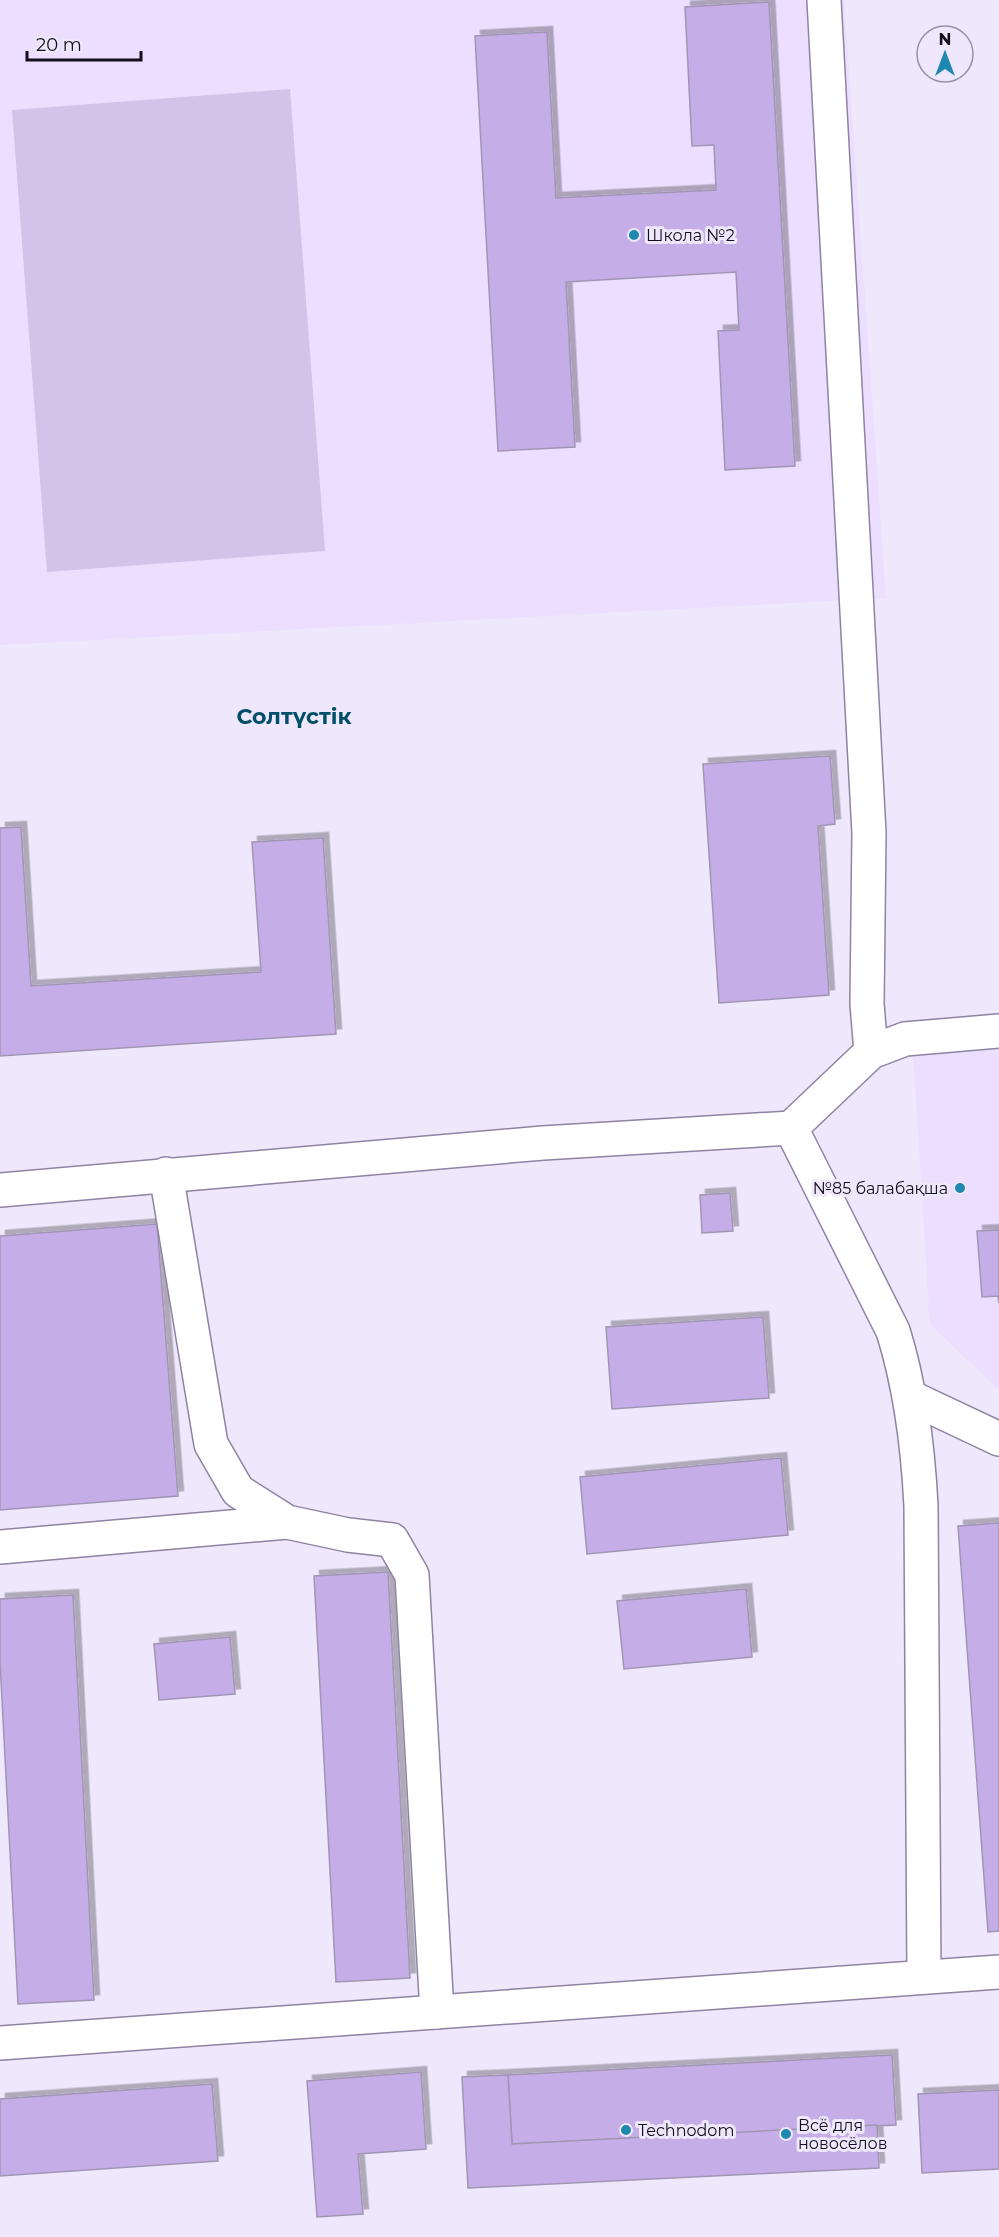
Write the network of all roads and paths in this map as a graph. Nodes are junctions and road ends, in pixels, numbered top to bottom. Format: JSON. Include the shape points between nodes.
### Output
{"nodes":[{"id":1,"x":824,"y":0,"type":"edge"},
{"id":2,"x":999,"y":1030,"type":"edge"},
{"id":3,"x":871,"y":1052,"type":"junction"},
{"id":4,"x":790,"y":1128,"type":"junction"},
{"id":5,"x":166,"y":1174,"type":"junction"},
{"id":6,"x":0,"y":1190,"type":"edge"},
{"id":7,"x":910,"y":1397,"type":"junction"},
{"id":8,"x":999,"y":1439,"type":"edge"},
{"id":9,"x":287,"y":1522,"type":"junction"},
{"id":10,"x":0,"y":1547,"type":"edge"},
{"id":11,"x":999,"y":1972,"type":"edge"},
{"id":12,"x":924,"y":1977,"type":"junction"},
{"id":13,"x":436,"y":2012,"type":"junction"},
{"id":14,"x":0,"y":2043,"type":"edge"}],
"edges":[{"from":1,"to":3,"type":"lane","via":[[869,832],[867,1004]]},
{"from":2,"to":3,"type":"lane","via":[[905,1039]]},
{"from":3,"to":4,"type":"lane"},
{"from":4,"to":5,"type":"lane","via":[[543,1143]]},
{"from":4,"to":7,"type":"lane","via":[[893,1331]]},
{"from":5,"to":6,"type":"lane"},
{"from":5,"to":9,"type":"lane","via":[[211,1444],[237,1491]]},
{"from":7,"to":8,"type":"lane"},
{"from":7,"to":12,"type":"lane","via":[[921,1506]]},
{"from":9,"to":10,"type":"lane"},
{"from":9,"to":13,"type":"lane","via":[[393,1540],[412,1575]]},
{"from":11,"to":12,"type":"lane"},
{"from":12,"to":13,"type":"lane"},
{"from":13,"to":14,"type":"lane"}]}
